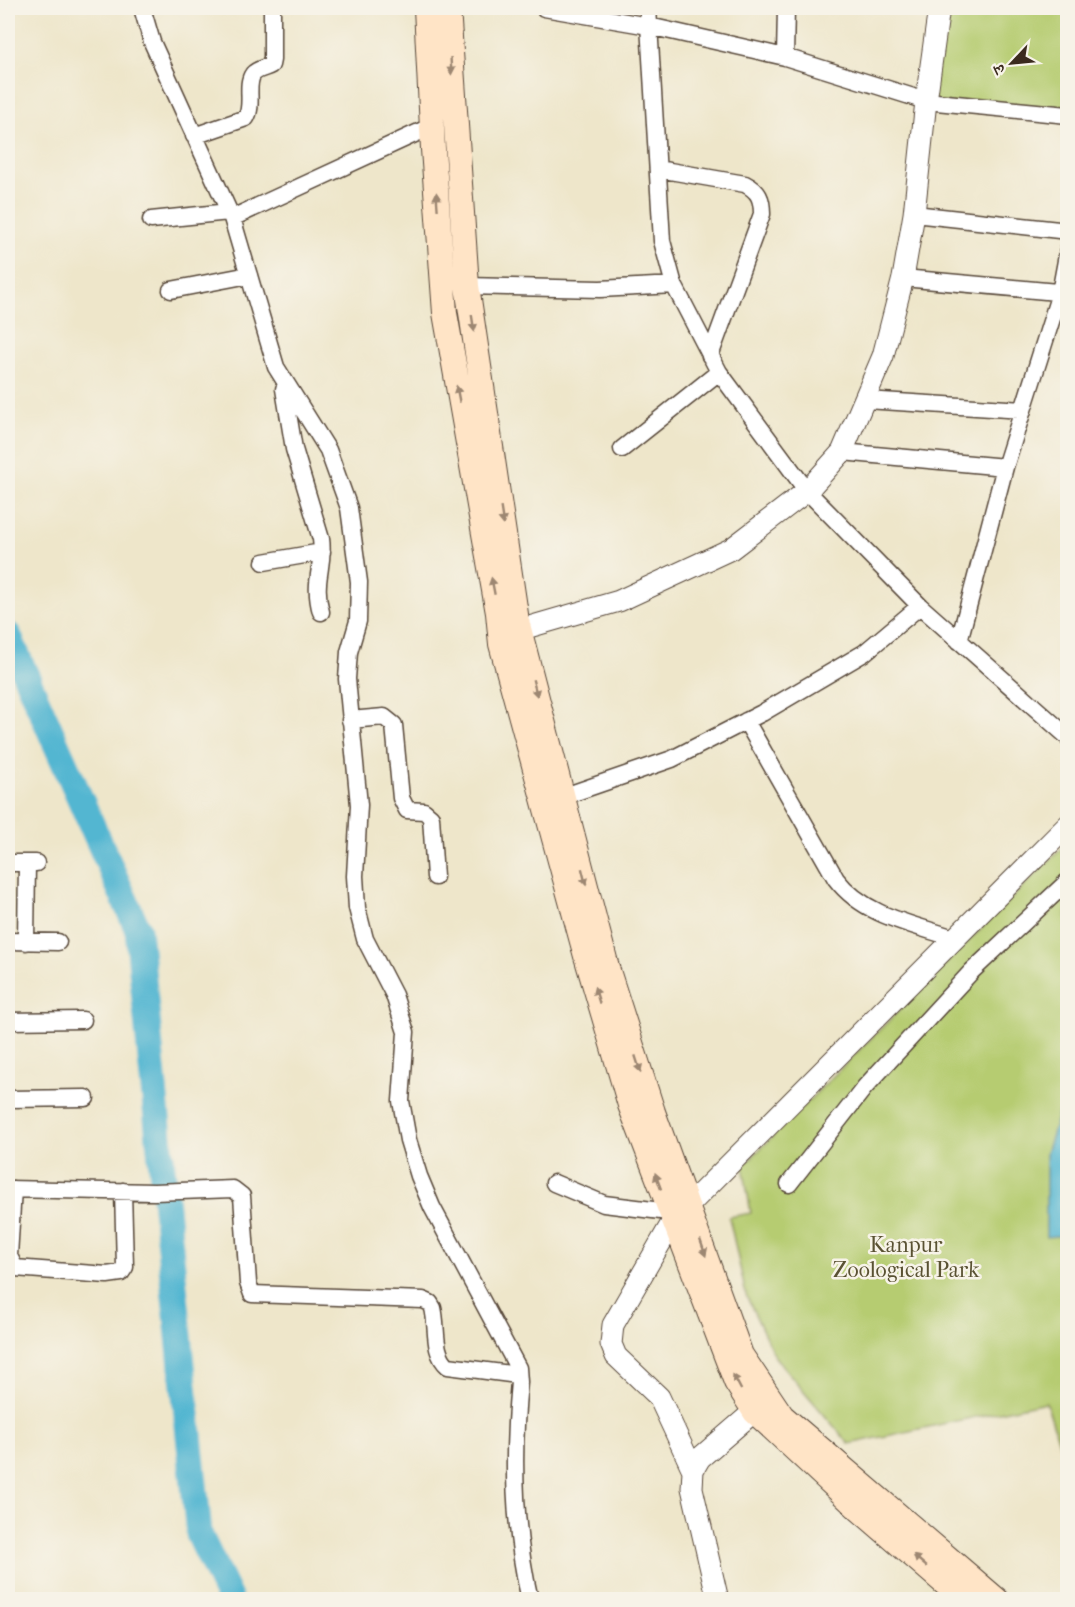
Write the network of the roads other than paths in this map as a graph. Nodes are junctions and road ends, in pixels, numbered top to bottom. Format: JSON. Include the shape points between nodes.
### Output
{"nodes":[{"id":1,"x":142,"y":8,"type":"edge"},
{"id":2,"x":273,"y":8,"type":"edge"},
{"id":3,"x":426,"y":8,"type":"edge"},
{"id":4,"x":448,"y":8,"type":"edge"},
{"id":5,"x":552,"y":8,"type":"edge"},
{"id":6,"x":648,"y":8,"type":"edge"},
{"id":7,"x":786,"y":8,"type":"edge"},
{"id":8,"x":939,"y":8,"type":"edge"},
{"id":9,"x":649,"y":26,"type":"junction"},
{"id":10,"x":785,"y":57,"type":"junction"},
{"id":11,"x":926,"y":101,"type":"junction"},
{"id":12,"x":1068,"y":115,"type":"edge"},
{"id":13,"x":432,"y":126,"type":"junction"},
{"id":14,"x":194,"y":136,"type":"junction"},
{"id":15,"x":657,"y":169,"type":"junction"},
{"id":16,"x":914,"y":214,"type":"junction"},
{"id":17,"x":230,"y":215,"type":"junction"},
{"id":18,"x":151,"y":220,"type":"dead end"},
{"id":19,"x":1068,"y":231,"type":"edge"},
{"id":20,"x":1068,"y":250,"type":"edge"},
{"id":21,"x":249,"y":275,"type":"junction"},
{"id":22,"x":903,"y":278,"type":"junction"},
{"id":23,"x":674,"y":285,"type":"junction"},
{"id":24,"x":467,"y":286,"type":"junction"},
{"id":25,"x":171,"y":290,"type":"dead end"},
{"id":26,"x":1064,"y":293,"type":"edge"},
{"id":27,"x":710,"y":357,"type":"junction"},
{"id":28,"x":719,"y":372,"type":"junction"},
{"id":29,"x":282,"y":380,"type":"junction"},
{"id":30,"x":866,"y":399,"type":"junction"},
{"id":31,"x":1023,"y":410,"type":"junction"},
{"id":32,"x":622,"y":449,"type":"dead end"},
{"id":33,"x":842,"y":452,"type":"junction"},
{"id":34,"x":1005,"y":467,"type":"junction"},
{"id":35,"x":807,"y":491,"type":"junction"},
{"id":36,"x":322,"y":552,"type":"junction"},
{"id":37,"x":264,"y":562,"type":"dead end"},
{"id":38,"x":920,"y":606,"type":"junction"},
{"id":39,"x":321,"y":612,"type":"dead end"},
{"id":40,"x":510,"y":633,"type":"junction"},
{"id":41,"x":959,"y":641,"type":"junction"},
{"id":42,"x":350,"y":720,"type":"junction"},
{"id":43,"x":746,"y":721,"type":"junction"},
{"id":44,"x":1068,"y":737,"type":"edge"},
{"id":45,"x":553,"y":800,"type":"junction"},
{"id":46,"x":1068,"y":825,"type":"edge"},
{"id":47,"x":8,"y":863,"type":"edge"},
{"id":48,"x":435,"y":877,"type":"dead end"},
{"id":49,"x":1068,"y":881,"type":"edge"},
{"id":50,"x":954,"y":938,"type":"junction"},
{"id":51,"x":8,"y":941,"type":"edge"},
{"id":52,"x":26,"y":942,"type":"junction"},
{"id":53,"x":58,"y":942,"type":"dead end"},
{"id":54,"x":83,"y":1020,"type":"dead end"},
{"id":55,"x":8,"y":1021,"type":"edge"},
{"id":56,"x":86,"y":1098,"type":"dead end"},
{"id":57,"x":8,"y":1100,"type":"edge"},
{"id":58,"x":554,"y":1183,"type":"dead end"},
{"id":59,"x":789,"y":1184,"type":"dead end"},
{"id":60,"x":10,"y":1189,"type":"edge"},
{"id":61,"x":123,"y":1191,"type":"junction"},
{"id":62,"x":677,"y":1213,"type":"junction"},
{"id":63,"x":518,"y":1375,"type":"junction"},
{"id":64,"x":762,"y":1405,"type":"junction"},
{"id":65,"x":693,"y":1470,"type":"junction"},
{"id":66,"x":530,"y":1599,"type":"edge"},
{"id":67,"x":718,"y":1599,"type":"edge"},
{"id":68,"x":964,"y":1599,"type":"edge"},
{"id":69,"x":997,"y":1599,"type":"edge"}],
"edges":[{"from":1,"to":14,"type":"street","via":[[152,42]]},
{"from":2,"to":14,"type":"street","via":[[271,65],[251,77],[251,109],[246,118]]},
{"from":3,"to":13,"type":"main road"},
{"from":4,"to":24,"type":"main road","one_way":true},
{"from":5,"to":9,"type":"street"},
{"from":6,"to":9,"type":"street"},
{"from":7,"to":10,"type":"street"},
{"from":8,"to":11,"type":"street"},
{"from":9,"to":10,"type":"street"},
{"from":9,"to":15,"type":"street"},
{"from":10,"to":11,"type":"street"},
{"from":11,"to":12,"type":"street"},
{"from":11,"to":16,"type":"street"},
{"from":13,"to":17,"type":"street"},
{"from":40,"to":13,"type":"main road","one_way":true,"via":[[445,313]]},
{"from":14,"to":17,"type":"street"},
{"from":15,"to":23,"type":"street","via":[[662,241]]},
{"from":15,"to":27,"type":"street","via":[[745,184],[755,189],[762,203],[762,214]]},
{"from":16,"to":19,"type":"street"},
{"from":16,"to":22,"type":"street"},
{"from":17,"to":18,"type":"street"},
{"from":17,"to":21,"type":"street"},
{"from":20,"to":26,"type":"street"},
{"from":21,"to":25,"type":"street"},
{"from":21,"to":29,"type":"street","via":[[270,352]]},
{"from":22,"to":26,"type":"street"},
{"from":22,"to":30,"type":"street","via":[[883,356]]},
{"from":23,"to":24,"type":"street","via":[[600,289]]},
{"from":23,"to":27,"type":"street"},
{"from":24,"to":40,"type":"main road","one_way":true},
{"from":26,"to":31,"type":"street"},
{"from":27,"to":28,"type":"street"},
{"from":28,"to":32,"type":"street"},
{"from":28,"to":35,"type":"street"},
{"from":29,"to":36,"type":"street","via":[[294,449]]},
{"from":29,"to":42,"type":"street","via":[[328,450],[349,508],[359,602],[347,665]]},
{"from":30,"to":31,"type":"street"},
{"from":30,"to":33,"type":"street"},
{"from":31,"to":34,"type":"street"},
{"from":33,"to":34,"type":"street"},
{"from":33,"to":35,"type":"street"},
{"from":34,"to":41,"type":"street"},
{"from":35,"to":38,"type":"street"},
{"from":35,"to":40,"type":"street","via":[[731,549],[619,601]]},
{"from":36,"to":37,"type":"street"},
{"from":36,"to":39,"type":"street","via":[[316,589]]},
{"from":38,"to":41,"type":"street"},
{"from":38,"to":43,"type":"street","via":[[864,653]]},
{"from":40,"to":45,"type":"main road"},
{"from":41,"to":44,"type":"street"},
{"from":42,"to":48,"type":"street","via":[[384,717],[394,725],[401,798],[407,810],[424,811],[431,817]]},
{"from":42,"to":63,"type":"street","via":[[359,805],[357,908],[365,939],[394,995],[406,1032],[401,1101],[408,1140],[425,1193],[509,1348]]},
{"from":43,"to":45,"type":"street","via":[[672,759]]},
{"from":43,"to":50,"type":"street","via":[[848,896],[884,916]]},
{"from":45,"to":62,"type":"main road","via":[[653,1112]]},
{"from":46,"to":50,"type":"street"},
{"from":47,"to":52,"type":"street","via":[[32,863]]},
{"from":49,"to":59,"type":"street","via":[[972,971],[865,1087]]},
{"from":50,"to":62,"type":"street"},
{"from":51,"to":52,"type":"street"},
{"from":52,"to":53,"type":"street"},
{"from":54,"to":55,"type":"street"},
{"from":56,"to":57,"type":"street"},
{"from":58,"to":62,"type":"street","via":[[604,1204]]},
{"from":60,"to":61,"type":"street"},
{"from":60,"to":61,"type":"street","via":[[9,1257],[15,1268],[107,1275],[121,1273],[125,1267]]},
{"from":61,"to":63,"type":"street","via":[[239,1191],[252,1294],[423,1300],[433,1308],[438,1349],[448,1366]]},
{"from":62,"to":64,"type":"main road"},
{"from":62,"to":65,"type":"street","via":[[613,1325],[611,1344],[616,1356],[659,1397]]},
{"from":63,"to":66,"type":"street","via":[[513,1476],[519,1544]]},
{"from":64,"to":65,"type":"street","via":[[700,1458]]},
{"from":68,"to":64,"type":"main road","one_way":true,"via":[[860,1510]]},
{"from":64,"to":69,"type":"main road","via":[[783,1416]]},
{"from":65,"to":67,"type":"street","via":[[692,1488]]}]}
